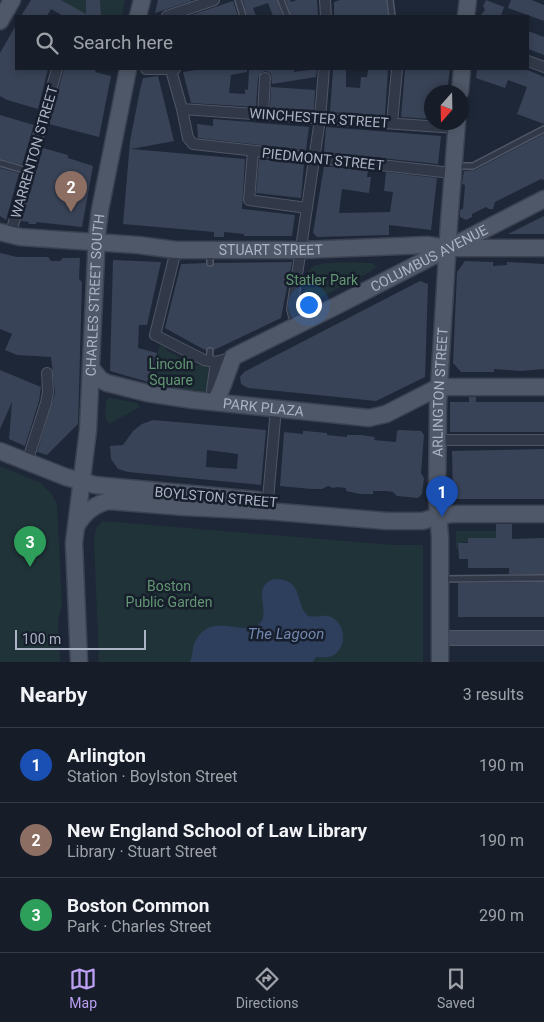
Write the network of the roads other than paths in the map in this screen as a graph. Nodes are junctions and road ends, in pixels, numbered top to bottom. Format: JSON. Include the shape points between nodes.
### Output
{"nodes":[{"id":1,"x":12,"y":0,"type":"edge"},
{"id":2,"x":142,"y":0,"type":"edge"},
{"id":3,"x":214,"y":0,"type":"edge"},
{"id":4,"x":238,"y":0,"type":"edge"},
{"id":5,"x":282,"y":0,"type":"edge"},
{"id":6,"x":327,"y":0,"type":"edge"},
{"id":7,"x":390,"y":0,"type":"edge"},
{"id":8,"x":202,"y":2,"type":"edge"},
{"id":9,"x":138,"y":15,"type":"edge"},
{"id":10,"x":170,"y":15,"type":"edge"},
{"id":11,"x":244,"y":15,"type":"edge"},
{"id":12,"x":287,"y":15,"type":"edge"},
{"id":13,"x":326,"y":15,"type":"edge"},
{"id":14,"x":392,"y":15,"type":"edge"},
{"id":15,"x":0,"y":21,"type":"edge"},
{"id":16,"x":529,"y":61,"type":"edge"},
{"id":17,"x":544,"y":67,"type":"edge"},
{"id":18,"x":57,"y":70,"type":"edge"},
{"id":19,"x":128,"y":70,"type":"edge"},
{"id":20,"x":173,"y":70,"type":"edge"},
{"id":21,"x":324,"y":70,"type":"edge"},
{"id":22,"x":397,"y":70,"type":"edge"},
{"id":23,"x":462,"y":70,"type":"edge"},
{"id":24,"x":265,"y":78,"type":"dead end"},
{"id":25,"x":461,"y":85,"type":"edge"},
{"id":26,"x":182,"y":109,"type":"junction"},
{"id":27,"x":263,"y":114,"type":"junction"},
{"id":28,"x":320,"y":119,"type":"junction"},
{"id":29,"x":392,"y":123,"type":"junction"},
{"id":30,"x":424,"y":124,"type":"edge"},
{"id":31,"x":544,"y":129,"type":"edge"},
{"id":32,"x":456,"y":130,"type":"edge"},
{"id":33,"x":253,"y":151,"type":"junction"},
{"id":34,"x":314,"y":157,"type":"junction"},
{"id":35,"x":0,"y":164,"type":"edge"},
{"id":36,"x":452,"y":170,"type":"junction"},
{"id":37,"x":29,"y":171,"type":"junction"},
{"id":38,"x":544,"y":199,"type":"edge"},
{"id":39,"x":307,"y":208,"type":"junction"},
{"id":40,"x":5,"y":234,"type":"edge"},
{"id":41,"x":49,"y":239,"type":"junction"},
{"id":42,"x":97,"y":242,"type":"junction"},
{"id":43,"x":138,"y":245,"type":"junction"},
{"id":44,"x":379,"y":248,"type":"junction"},
{"id":45,"x":447,"y":248,"type":"junction"},
{"id":46,"x":544,"y":248,"type":"edge"},
{"id":47,"x":176,"y":250,"type":"junction"},
{"id":48,"x":301,"y":250,"type":"junction"},
{"id":49,"x":95,"y":267,"type":"junction"},
{"id":50,"x":386,"y":280,"type":"junction"},
{"id":51,"x":304,"y":322,"type":"junction"},
{"id":52,"x":210,"y":351,"type":"dead end"},
{"id":53,"x":233,"y":357,"type":"junction"},
{"id":54,"x":212,"y":362,"type":"junction"},
{"id":55,"x":91,"y":368,"type":"junction"},
{"id":56,"x":47,"y":373,"type":"dead end"},
{"id":57,"x":438,"y":387,"type":"junction"},
{"id":58,"x":544,"y":387,"type":"edge"},
{"id":59,"x":215,"y":402,"type":"junction"},
{"id":60,"x":276,"y":408,"type":"junction"},
{"id":61,"x":437,"y":440,"type":"junction"},
{"id":62,"x":544,"y":440,"type":"edge"},
{"id":63,"x":0,"y":451,"type":"edge"},
{"id":64,"x":27,"y":462,"type":"junction"},
{"id":65,"x":82,"y":482,"type":"junction"},
{"id":66,"x":268,"y":506,"type":"junction"},
{"id":67,"x":544,"y":514,"type":"edge"},
{"id":68,"x":438,"y":516,"type":"junction"},
{"id":69,"x":77,"y":525,"type":"junction"},
{"id":70,"x":544,"y":578,"type":"edge"},
{"id":71,"x":440,"y":579,"type":"junction"},
{"id":72,"x":440,"y":638,"type":"junction"},
{"id":73,"x":544,"y":638,"type":"edge"},
{"id":74,"x":79,"y":662,"type":"edge"},
{"id":75,"x":440,"y":662,"type":"edge"}],
"edges":[{"from":1,"to":15,"type":"main road"},
{"from":2,"to":9,"type":"main road"},
{"from":3,"to":8,"type":"street"},
{"from":4,"to":11,"type":"lane"},
{"from":5,"to":12,"type":"lane"},
{"from":6,"to":13,"type":"street"},
{"from":7,"to":14,"type":"lane"},
{"from":8,"to":10,"type":"street"},
{"from":16,"to":17,"type":"street"},
{"from":18,"to":37,"type":"street","name":"WARRENTON STREET"},
{"from":19,"to":42,"type":"main road","name":"CHARLES STREET SOUTH","via":[[100,210]]},
{"from":20,"to":26,"type":"street"},
{"from":21,"to":28,"type":"street"},
{"from":22,"to":29,"type":"street"},
{"from":23,"to":25,"type":"main road"},
{"from":24,"to":27,"type":"street"},
{"from":26,"to":27,"type":"street","name":"WINCHESTER STREET"},
{"from":26,"to":33,"type":"street","name":"PIEDMONT STREET","via":[[189,141],[194,145]]},
{"from":27,"to":28,"type":"street","name":"WINCHESTER STREET"},
{"from":28,"to":29,"type":"street","name":"WINCHESTER STREET"},
{"from":28,"to":34,"type":"street"},
{"from":29,"to":30,"type":"street","name":"WINCHESTER STREET"},
{"from":31,"to":36,"type":"lane","via":[[473,166]]},
{"from":32,"to":36,"type":"main road","name":"ARLINGTON STREET"},
{"from":33,"to":34,"type":"street","name":"PIEDMONT STREET"},
{"from":33,"to":39,"type":"street","via":[[249,200]]},
{"from":34,"to":36,"type":"street","name":"PIEDMONT STREET"},
{"from":34,"to":39,"type":"street"},
{"from":35,"to":37,"type":"lane"},
{"from":36,"to":45,"type":"main road","name":"ARLINGTON STREET"},
{"from":37,"to":40,"type":"street","name":"WARRENTON STREET"},
{"from":38,"to":45,"type":"main road","name":"COLUMBUS AVENUE"},
{"from":39,"to":48,"type":"street"},
{"from":40,"to":41,"type":"main road","name":"STUART STREET"},
{"from":41,"to":42,"type":"main road","name":"STUART STREET"},
{"from":41,"to":49,"type":"main road","via":[[81,250]]},
{"from":42,"to":43,"type":"main road","name":"STUART STREET"},
{"from":42,"to":49,"type":"main road","name":"CHARLES STREET SOUTH"},
{"from":43,"to":47,"type":"main road","name":"STUART STREET"},
{"from":43,"to":49,"type":"main road","via":[[115,249]]},
{"from":44,"to":45,"type":"main road","name":"STUART STREET","via":[[426,245]]},
{"from":44,"to":48,"type":"main road","name":"STUART STREET"},
{"from":44,"to":50,"type":"main road","via":[[390,253],[394,260],[393,270]]},
{"from":45,"to":46,"type":"main road","name":"STUART STREET"},
{"from":45,"to":50,"type":"main road","name":"COLUMBUS AVENUE"},
{"from":45,"to":57,"type":"main road","name":"ARLINGTON STREET"},
{"from":47,"to":48,"type":"main road","name":"STUART STREET","via":[[210,257]]},
{"from":47,"to":54,"type":"street","via":[[155,335]]},
{"from":48,"to":51,"type":"street","via":[[292,309],[294,317]]},
{"from":49,"to":55,"type":"main road","name":"CHARLES STREET SOUTH"},
{"from":50,"to":51,"type":"main road","name":"COLUMBUS AVENUE"},
{"from":51,"to":53,"type":"main road","name":"COLUMBUS AVENUE"},
{"from":52,"to":54,"type":"lane"},
{"from":53,"to":54,"type":"street","name":"COLUMBUS AVENUE"},
{"from":53,"to":59,"type":"main road"},
{"from":54,"to":59,"type":"street"},
{"from":55,"to":59,"type":"main road","name":"PARK PLAZA","via":[[101,380],[111,385]]},
{"from":55,"to":65,"type":"main road","name":"CHARLES STREET SOUTH"},
{"from":56,"to":64,"type":"street","via":[[46,403]]},
{"from":57,"to":58,"type":"main road"},
{"from":57,"to":60,"type":"main road","name":"PARK PLAZA","via":[[375,417]]},
{"from":57,"to":61,"type":"main road","name":"ARLINGTON STREET"},
{"from":59,"to":60,"type":"main road","name":"PARK PLAZA"},
{"from":60,"to":66,"type":"street"},
{"from":61,"to":62,"type":"street"},
{"from":61,"to":68,"type":"main road","name":"ARLINGTON STREET"},
{"from":63,"to":64,"type":"main road","name":"BOYLSTON STREET"},
{"from":64,"to":65,"type":"main road","name":"BOYLSTON STREET"},
{"from":65,"to":66,"type":"main road","name":"BOYLSTON STREET"},
{"from":65,"to":69,"type":"main road","name":"CHARLES STREET SOUTH"},
{"from":66,"to":68,"type":"main road","name":"BOYLSTON STREET","via":[[387,521],[413,516],[424,521]]},
{"from":66,"to":69,"type":"main road","name":"BOYLSTON STREET","via":[[184,508],[109,502],[90,510]]},
{"from":67,"to":68,"type":"main road","name":"BOYLSTON STREET"},
{"from":68,"to":71,"type":"main road","name":"ARLINGTON STREET"},
{"from":69,"to":74,"type":"main road","name":"CHARLES STREET SOUTH","via":[[74,543]]},
{"from":70,"to":71,"type":"lane"},
{"from":71,"to":72,"type":"main road","name":"ARLINGTON STREET"},
{"from":72,"to":73,"type":"main road"},
{"from":72,"to":75,"type":"main road","name":"ARLINGTON STREET"}]}
